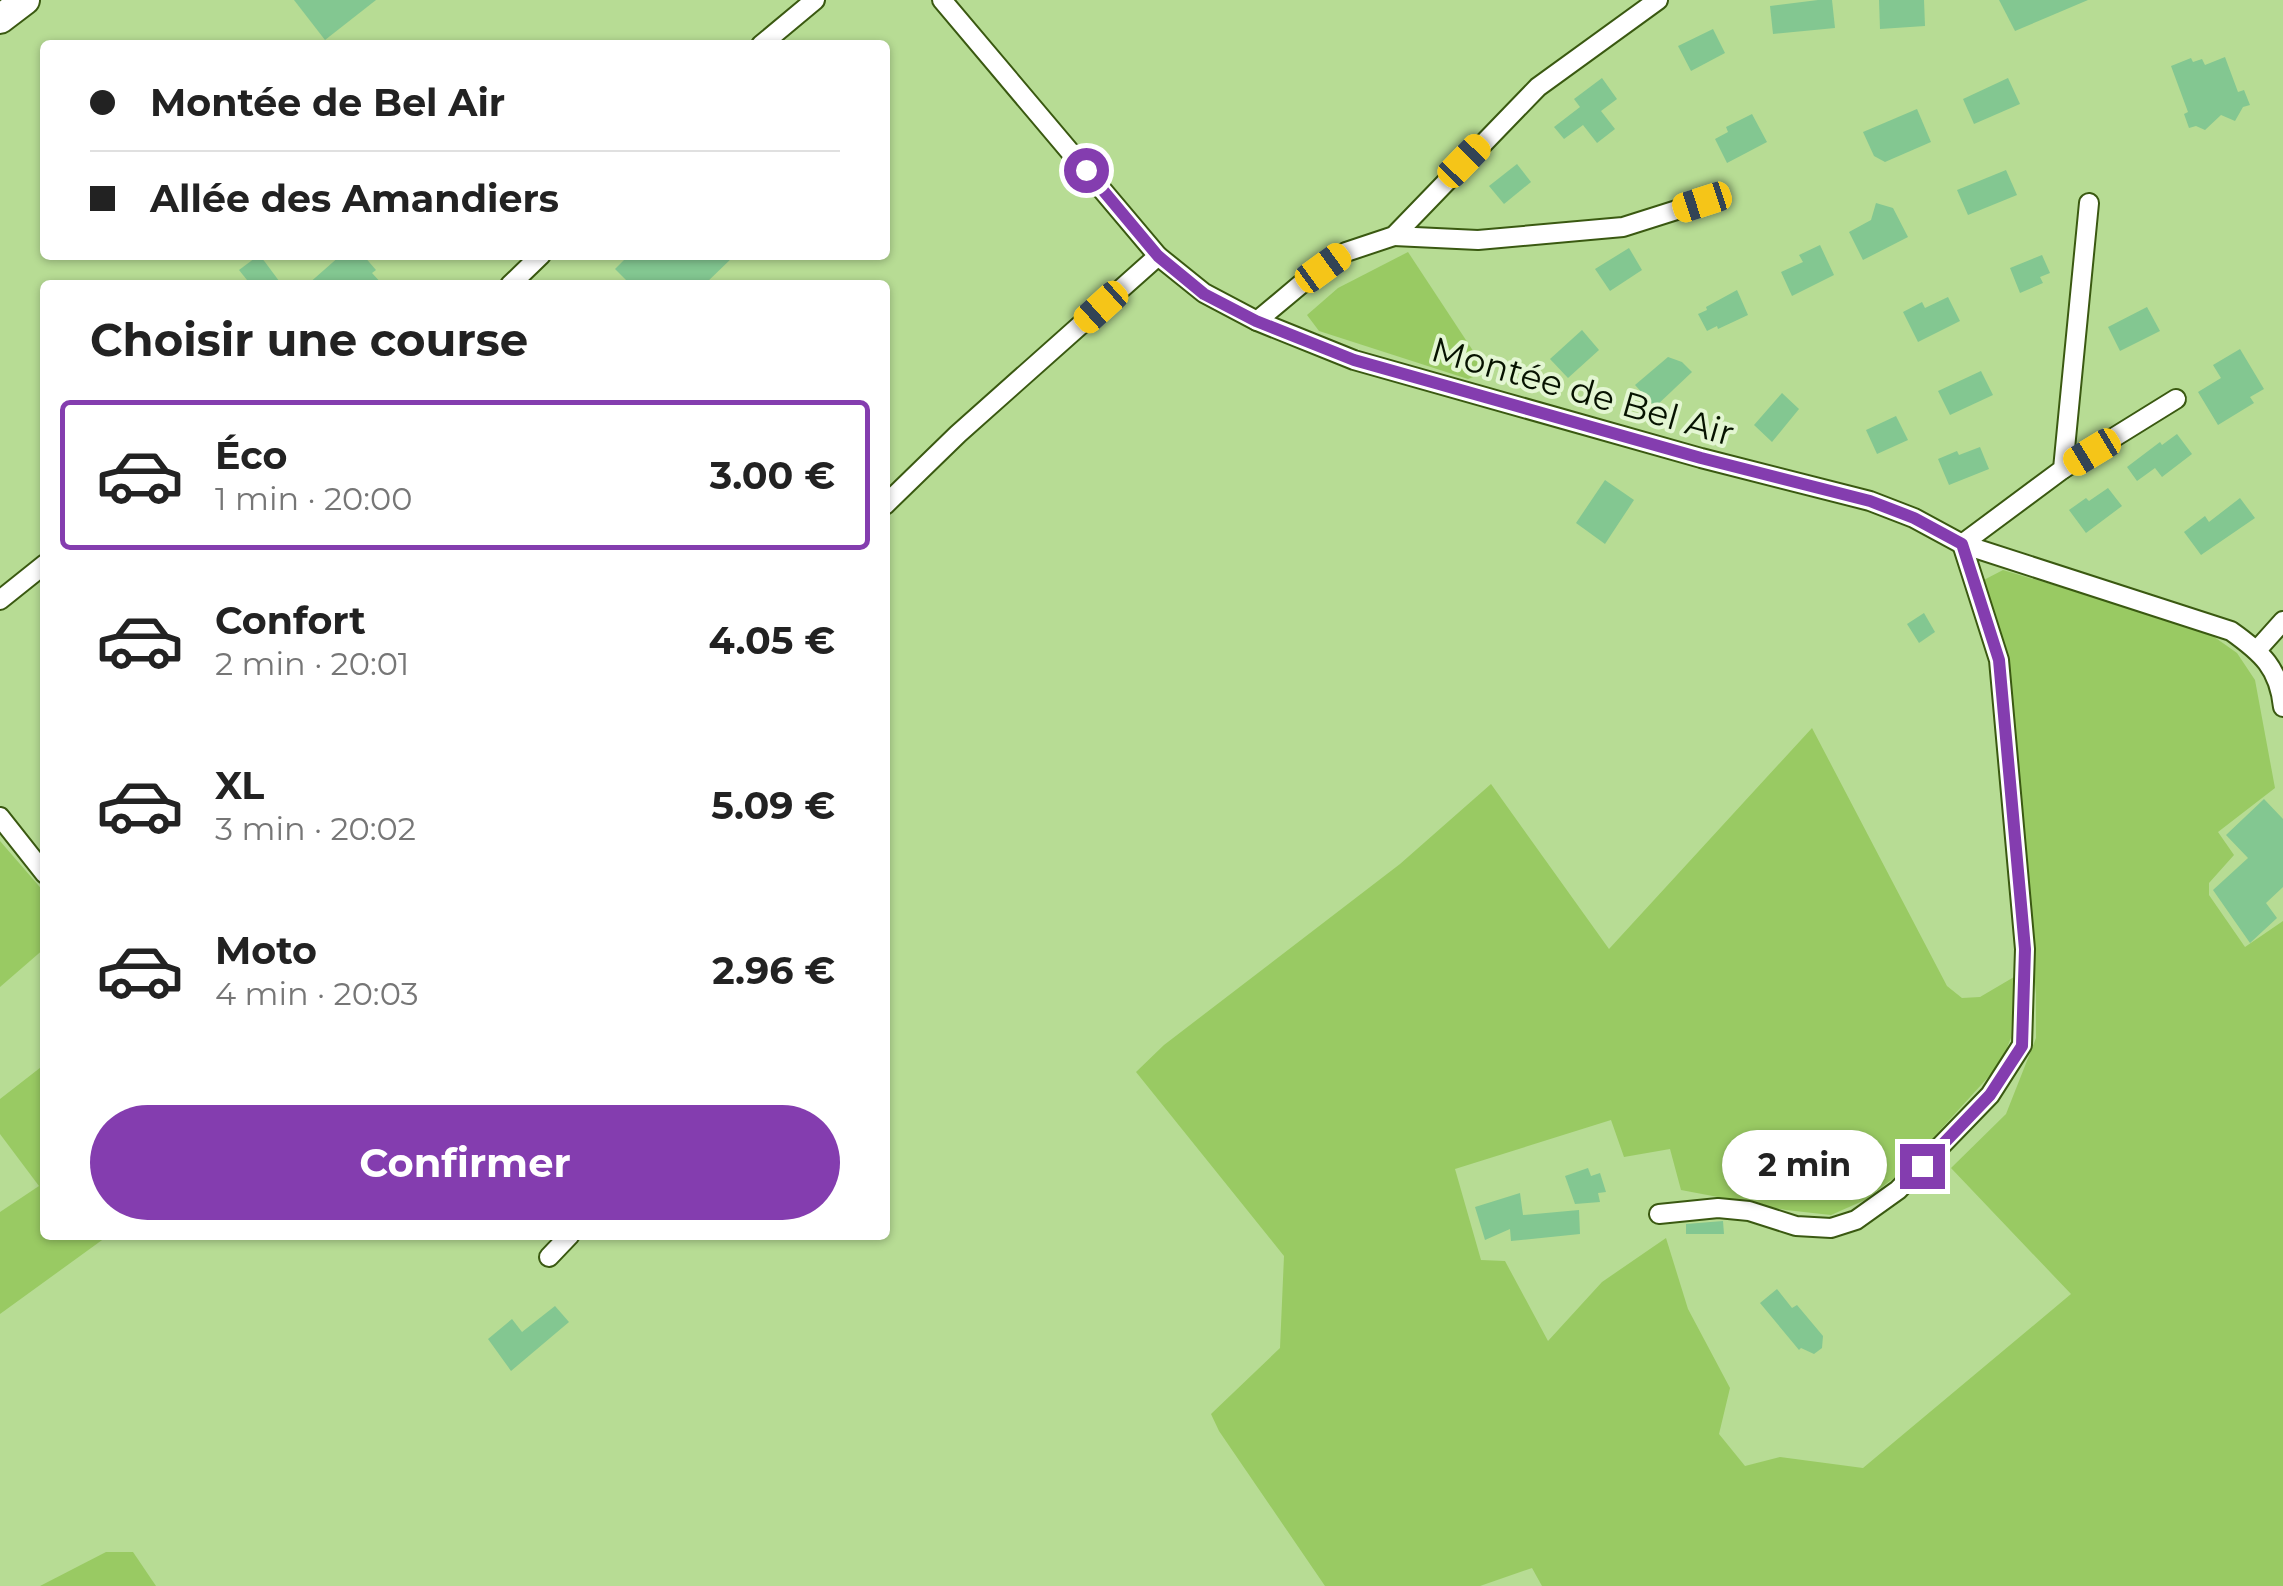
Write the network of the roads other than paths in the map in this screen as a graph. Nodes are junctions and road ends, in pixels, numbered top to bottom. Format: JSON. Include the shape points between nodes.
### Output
{"nodes":[{"id":1,"x":25,"y":0,"type":"edge"},
{"id":2,"x":815,"y":0,"type":"edge"},
{"id":3,"x":942,"y":0,"type":"edge"},
{"id":4,"x":1658,"y":0,"type":"edge"},
{"id":5,"x":0,"y":19,"type":"edge"},
{"id":6,"x":767,"y":40,"type":"edge"},
{"id":7,"x":1702,"y":202,"type":"dead end"},
{"id":8,"x":2089,"y":203,"type":"dead end"},
{"id":9,"x":1394,"y":236,"type":"junction"},
{"id":10,"x":1158,"y":256,"type":"junction"},
{"id":11,"x":536,"y":260,"type":"edge"},
{"id":12,"x":515,"y":280,"type":"edge"},
{"id":13,"x":1256,"y":321,"type":"junction"},
{"id":14,"x":2176,"y":399,"type":"dead end"},
{"id":15,"x":2064,"y":469,"type":"junction"},
{"id":16,"x":890,"y":500,"type":"edge"},
{"id":17,"x":1962,"y":544,"type":"junction"},
{"id":18,"x":40,"y":568,"type":"edge"},
{"id":19,"x":0,"y":600,"type":"edge"},
{"id":20,"x":2283,"y":621,"type":"edge"},
{"id":21,"x":2258,"y":650,"type":"junction"},
{"id":22,"x":2283,"y":707,"type":"edge"},
{"id":23,"x":0,"y":817,"type":"edge"},
{"id":24,"x":40,"y":868,"type":"edge"},
{"id":25,"x":1659,"y":1214,"type":"dead end"},
{"id":26,"x":565,"y":1240,"type":"edge"},
{"id":27,"x":549,"y":1258,"type":"dead end"}],
"edges":[{"from":1,"to":5,"type":"main road"},
{"from":2,"to":6,"type":"street"},
{"from":3,"to":10,"type":"street","name":"Montée de Bel Air"},
{"from":4,"to":9,"type":"street","via":[[1538,86]]},
{"from":7,"to":9,"type":"street","via":[[1623,227],[1478,240]]},
{"from":8,"to":15,"type":"street"},
{"from":9,"to":13,"type":"street","via":[[1346,252]]},
{"from":10,"to":13,"type":"street","name":"Montée de Bel Air","via":[[1204,294]]},
{"from":10,"to":16,"type":"street"},
{"from":11,"to":12,"type":"street"},
{"from":13,"to":17,"type":"street","name":"Montée de Bel Air","via":[[1354,360],[1870,501]]},
{"from":14,"to":15,"type":"street"},
{"from":15,"to":17,"type":"street"},
{"from":17,"to":21,"type":"street","name":"Montée de Bel Air","via":[[2231,631]]},
{"from":17,"to":25,"type":"street","via":[[1999,660],[2025,949],[2022,1046],[1990,1095],[1898,1190],[1856,1220],[1831,1228],[1718,1208]]},
{"from":18,"to":19,"type":"street"},
{"from":20,"to":21,"type":"street"},
{"from":21,"to":22,"type":"street","via":[[2274,669]]},
{"from":23,"to":24,"type":"street"},
{"from":26,"to":27,"type":"street"}]}
